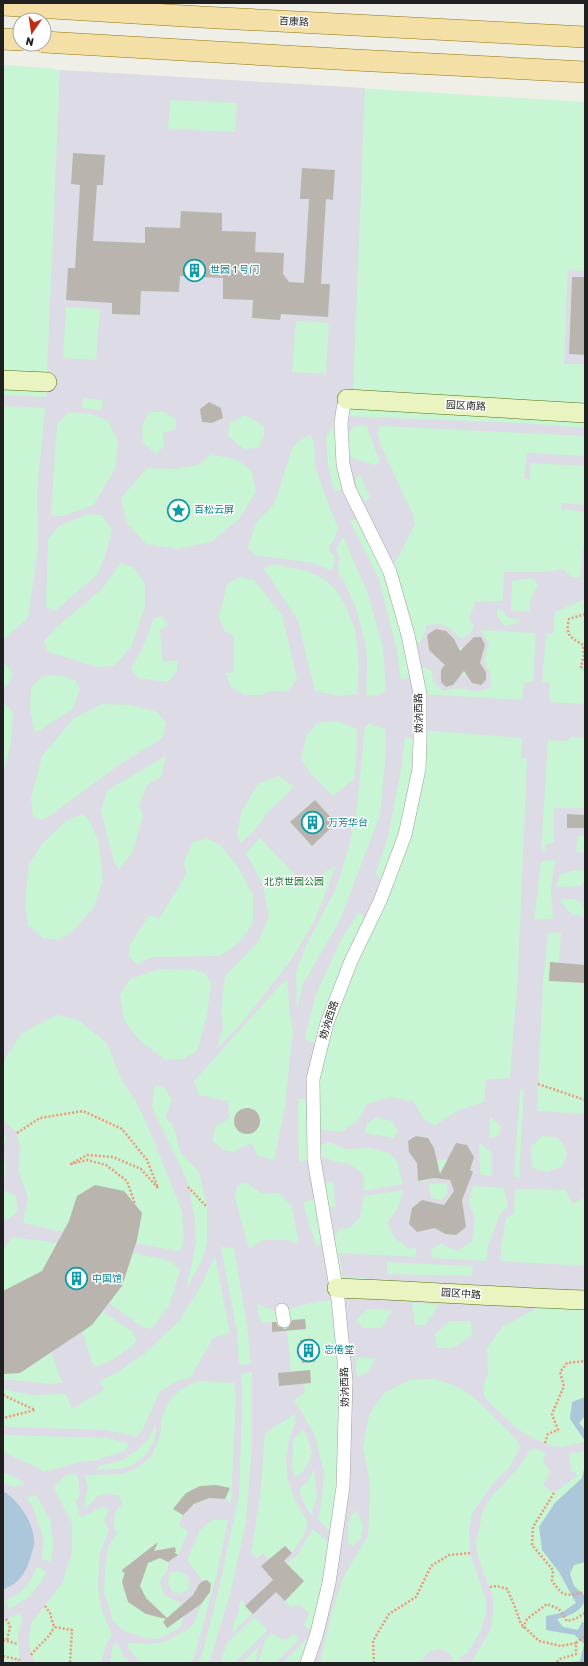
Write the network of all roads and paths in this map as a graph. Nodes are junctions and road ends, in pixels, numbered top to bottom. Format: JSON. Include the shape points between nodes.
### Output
{"nodes":[{"id":1,"x":3,"y":5,"type":"edge"},
{"id":2,"x":132,"y":8,"type":"edge"},
{"id":3,"x":585,"y":37,"type":"edge"},
{"id":4,"x":52,"y":42,"type":"edge"},
{"id":5,"x":585,"y":72,"type":"edge"},
{"id":6,"x":3,"y":380,"type":"edge"},
{"id":7,"x":47,"y":382,"type":"dead end"},
{"id":8,"x":347,"y":399,"type":"joint"},
{"id":9,"x":585,"y":413,"type":"edge"},
{"id":10,"x":585,"y":614,"type":"edge"},
{"id":11,"x":585,"y":670,"type":"edge"},
{"id":12,"x":538,"y":1084,"type":"dead end"},
{"id":13,"x":585,"y":1100,"type":"edge"},
{"id":14,"x":17,"y":1133,"type":"dead end"},
{"id":15,"x":188,"y":1187,"type":"dead end"},
{"id":16,"x":135,"y":1204,"type":"dead end"},
{"id":17,"x":207,"y":1207,"type":"dead end"},
{"id":18,"x":337,"y":1288,"type":"junction"},
{"id":19,"x":585,"y":1300,"type":"edge"},
{"id":20,"x":585,"y":1361,"type":"edge"},
{"id":21,"x":3,"y":1395,"type":"edge"},
{"id":22,"x":3,"y":1418,"type":"edge"},
{"id":23,"x":545,"y":1443,"type":"dead end"},
{"id":24,"x":554,"y":1493,"type":"dead end"},
{"id":25,"x":470,"y":1553,"type":"dead end"},
{"id":26,"x":490,"y":1587,"type":"dead end"},
{"id":27,"x":585,"y":1592,"type":"edge"},
{"id":28,"x":46,"y":1606,"type":"dead end"},
{"id":29,"x":585,"y":1613,"type":"edge"},
{"id":30,"x":6,"y":1619,"type":"dead end"},
{"id":31,"x":54,"y":1627,"type":"junction"},
{"id":32,"x":523,"y":1628,"type":"junction"},
{"id":33,"x":585,"y":1636,"type":"edge"},
{"id":34,"x":3,"y":1640,"type":"edge"},
{"id":35,"x":7,"y":1641,"type":"junction"},
{"id":36,"x":576,"y":1642,"type":"junction"},
{"id":37,"x":18,"y":1644,"type":"dead end"},
{"id":38,"x":32,"y":1655,"type":"dead end"},
{"id":39,"x":3,"y":1656,"type":"edge"},
{"id":40,"x":20,"y":1660,"type":"dead end"},
{"id":41,"x":70,"y":1663,"type":"edge"},
{"id":42,"x":307,"y":1663,"type":"edge"},
{"id":43,"x":374,"y":1663,"type":"edge"},
{"id":44,"x":556,"y":1663,"type":"edge"}],
"edges":[{"from":1,"to":2,"type":"main road","name":"百康路"},
{"from":2,"to":3,"type":"main road","name":"百康路","via":[[201,17]]},
{"from":4,"to":5,"type":"main road"},
{"from":6,"to":7,"type":"street"},
{"from":8,"to":9,"type":"street","name":"园区南路"},
{"from":8,"to":18,"type":"street","name":"妫汭西路","via":[[341,423],[343,464],[349,489],[390,572],[408,635],[420,694],[420,713],[419,769],[405,835],[380,901],[351,961],[326,1023],[314,1079],[314,1159]]},
{"from":10,"to":11,"type":"path","via":[[569,619],[567,628],[570,636],[583,645],[582,667]]},
{"from":12,"to":13,"type":"path"},
{"from":14,"to":16,"type":"path","via":[[40,1118],[83,1111],[122,1129],[146,1160],[158,1188],[142,1168],[113,1157],[87,1155],[71,1164],[87,1160],[106,1165],[127,1181]]},
{"from":15,"to":17,"type":"path"},
{"from":18,"to":19,"type":"street","name":"园区中路"},
{"from":18,"to":42,"type":"street","name":"妫汭西路","via":[[346,1381],[343,1487],[328,1583],[317,1633]]},
{"from":20,"to":23,"type":"path","via":[[567,1363],[560,1372],[564,1386],[552,1414],[558,1430],[548,1434]]},
{"from":21,"to":22,"type":"path","via":[[35,1410]]},
{"from":24,"to":27,"type":"path","via":[[533,1527],[532,1545],[553,1570],[552,1581],[560,1593],[567,1596]]},
{"from":25,"to":43,"type":"path","via":[[449,1555],[431,1566],[416,1597],[389,1614],[373,1641]]},
{"from":26,"to":32,"type":"path","via":[[506,1589]]},
{"from":28,"to":31,"type":"path"},
{"from":29,"to":32,"type":"path","via":[[567,1621],[559,1609],[547,1604],[527,1619]]},
{"from":30,"to":35,"type":"path","via":[[10,1626]]},
{"from":31,"to":38,"type":"path","via":[[49,1638],[39,1644]]},
{"from":31,"to":41,"type":"path","via":[[72,1630]]},
{"from":32,"to":36,"type":"path","via":[[539,1641],[561,1646]]},
{"from":33,"to":36,"type":"path"},
{"from":34,"to":35,"type":"path"},
{"from":35,"to":37,"type":"path"},
{"from":36,"to":44,"type":"path","via":[[576,1654],[560,1659]]},
{"from":39,"to":40,"type":"path"}]}
